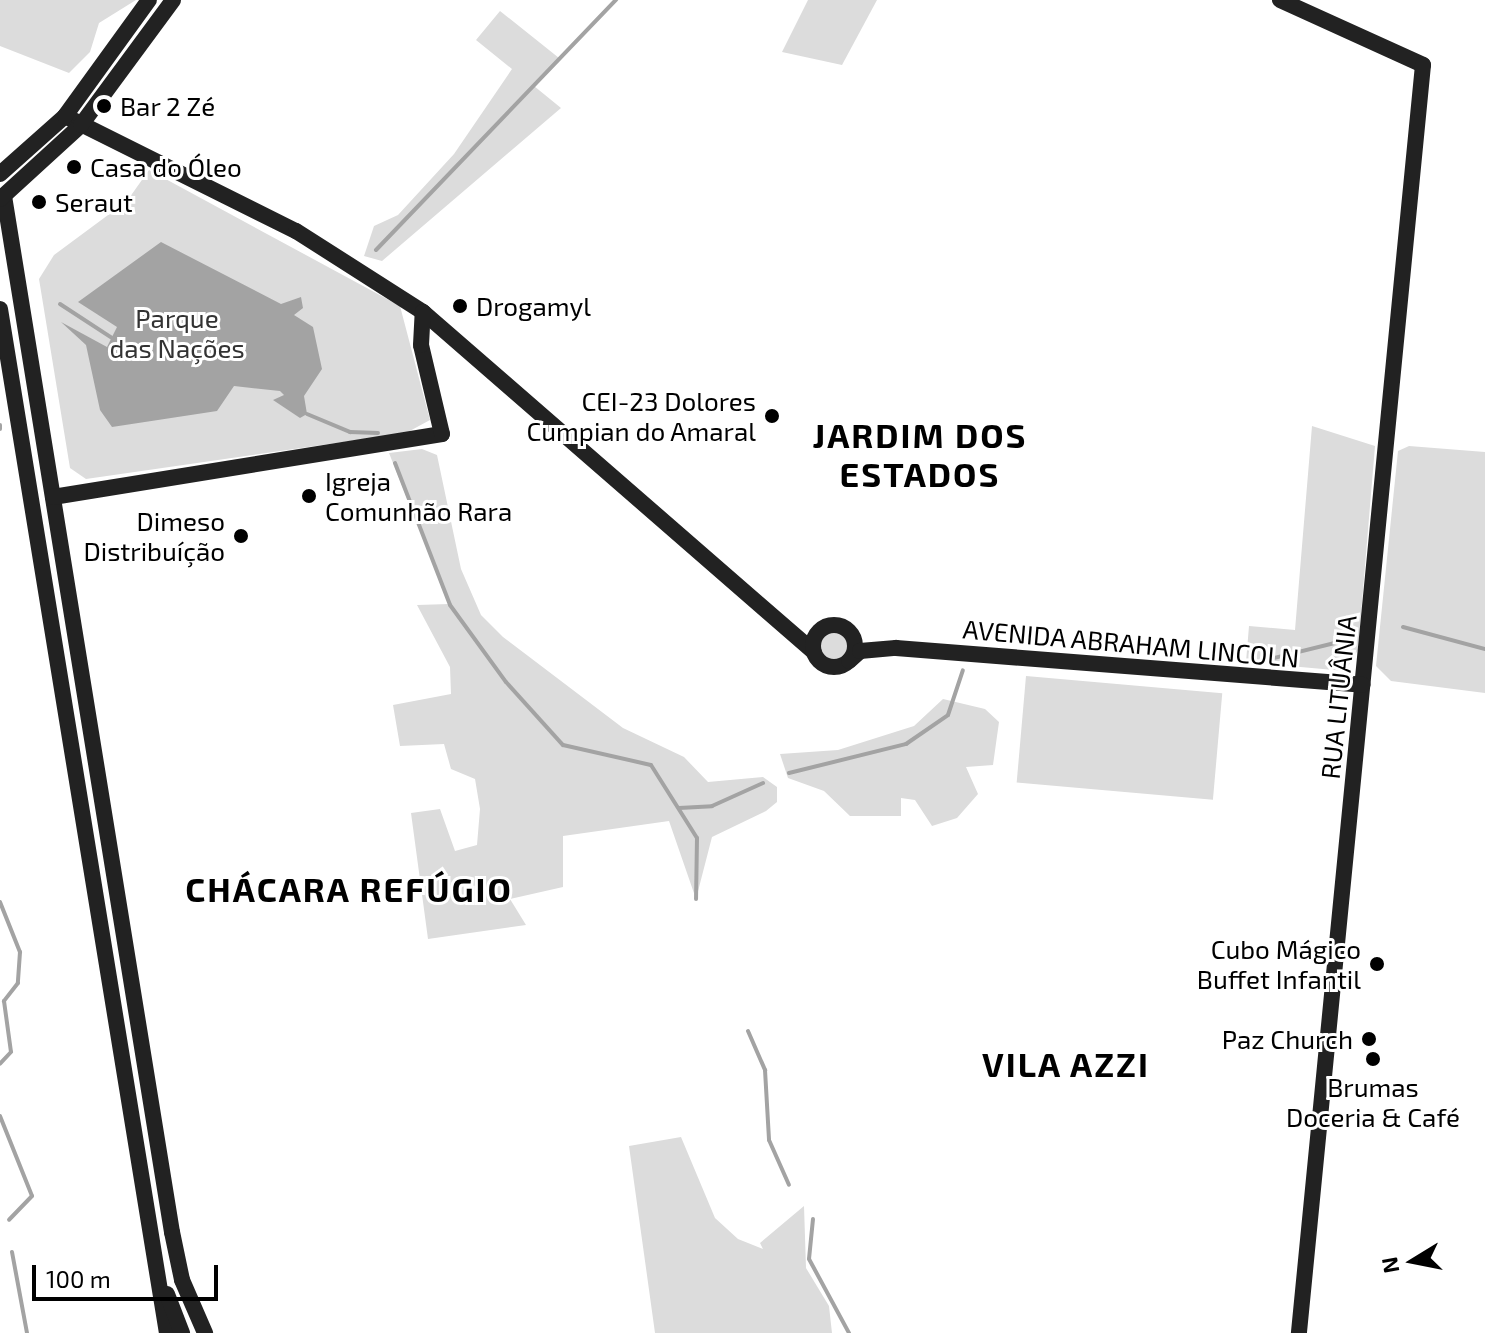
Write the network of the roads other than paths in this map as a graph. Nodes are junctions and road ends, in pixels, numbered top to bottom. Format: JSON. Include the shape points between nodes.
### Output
{"nodes":[{"id":1,"x":149,"y":0,"type":"edge"},
{"id":2,"x":173,"y":0,"type":"edge"},
{"id":3,"x":1280,"y":0,"type":"edge"},
{"id":4,"x":65,"y":116,"type":"junction"},
{"id":5,"x":81,"y":125,"type":"junction"},
{"id":6,"x":0,"y":174,"type":"edge"},
{"id":7,"x":2,"y":197,"type":"edge"},
{"id":8,"x":0,"y":309,"type":"edge"},
{"id":9,"x":423,"y":312,"type":"junction"},
{"id":10,"x":53,"y":497,"type":"junction"},
{"id":11,"x":790,"y":628,"type":"junction"},
{"id":12,"x":822,"y":630,"type":"junction"},
{"id":13,"x":850,"y":634,"type":"junction"},
{"id":14,"x":896,"y":648,"type":"junction"},
{"id":15,"x":814,"y":652,"type":"junction"},
{"id":16,"x":851,"y":658,"type":"junction"},
{"id":17,"x":1363,"y":685,"type":"junction"},
{"id":18,"x":146,"y":1207,"type":"junction"},
{"id":19,"x":167,"y":1333,"type":"edge"},
{"id":20,"x":182,"y":1333,"type":"edge"},
{"id":21,"x":205,"y":1333,"type":"edge"},
{"id":22,"x":1299,"y":1333,"type":"edge"}],
"edges":[{"from":1,"to":4,"type":"street"},
{"from":2,"to":5,"type":"street"},
{"from":3,"to":17,"type":"street","name":"RUA LITUÂNIA","via":[[1423,65]]},
{"from":4,"to":5,"type":"street"},
{"from":4,"to":6,"type":"street"},
{"from":5,"to":7,"type":"street"},
{"from":5,"to":9,"type":"street","via":[[296,231]]},
{"from":7,"to":10,"type":"street"},
{"from":8,"to":18,"type":"street"},
{"from":9,"to":10,"type":"street","via":[[421,345],[442,434]]},
{"from":9,"to":11,"type":"street"},
{"from":10,"to":21,"type":"street","via":[[172,1232],[182,1280]]},
{"from":11,"to":12,"type":"street"},
{"from":11,"to":15,"type":"street"},
{"from":12,"to":13,"type":"street","name":"AVENIDA ABRAHAM LINCOLN"},
{"from":12,"to":15,"type":"street"},
{"from":13,"to":14,"type":"street","name":"AVENIDA ABRAHAM LINCOLN"},
{"from":13,"to":16,"type":"street"},
{"from":14,"to":16,"type":"street","name":"AVENIDA ABRAHAM LINCOLN"},
{"from":14,"to":17,"type":"street","name":"AVENIDA ABRAHAM LINCOLN"},
{"from":15,"to":16,"type":"street","via":[[829,666]]},
{"from":17,"to":22,"type":"street","name":"RUA LITUÂNIA"},
{"from":18,"to":19,"type":"street"},
{"from":18,"to":20,"type":"street"}]}
